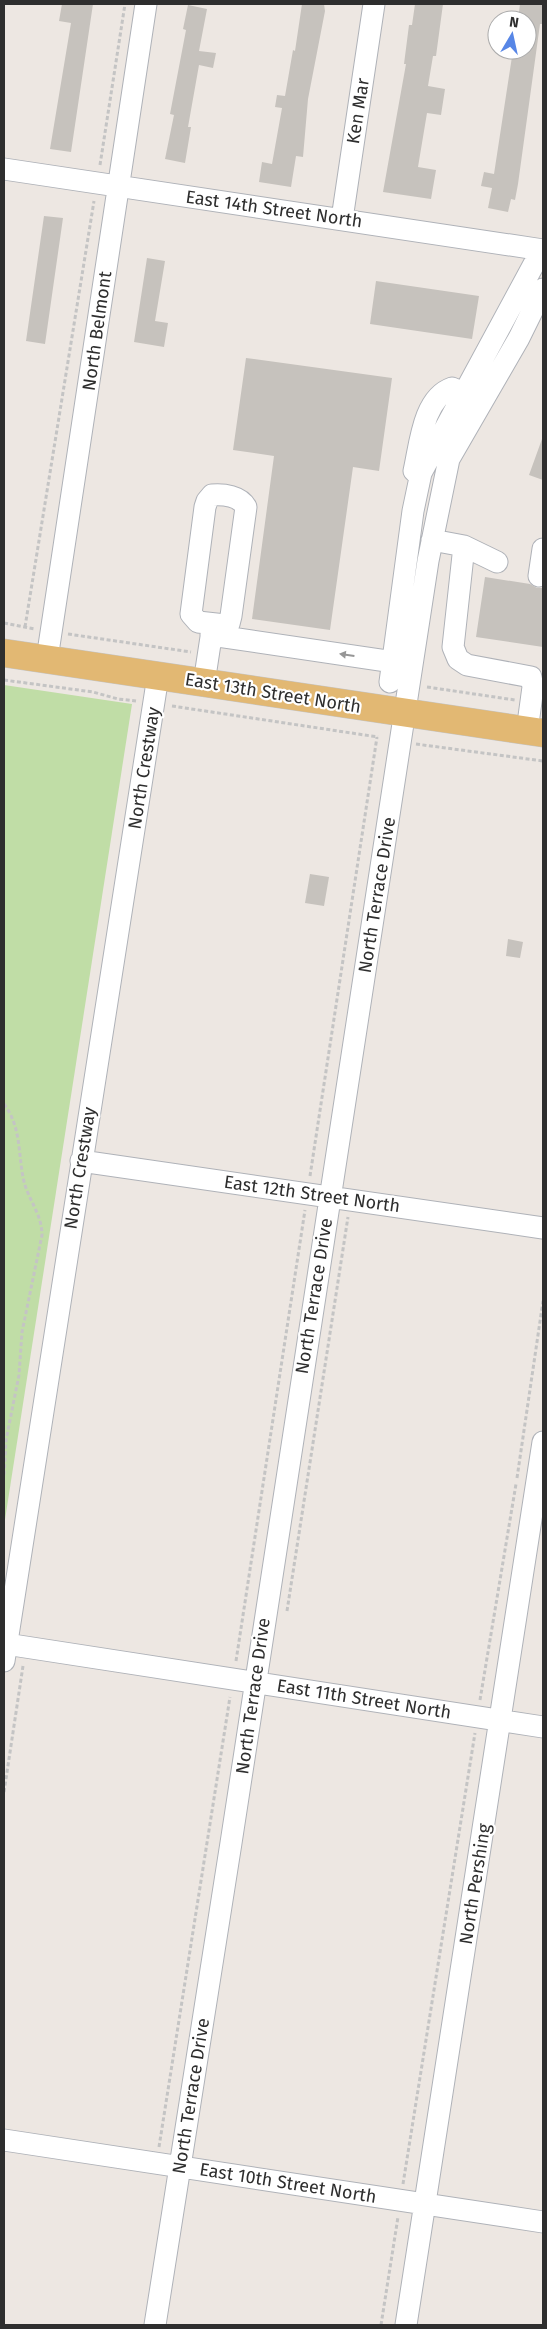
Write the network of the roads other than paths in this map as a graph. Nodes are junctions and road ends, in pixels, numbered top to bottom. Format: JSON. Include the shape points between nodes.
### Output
{"nodes":[{"id":1,"x":146,"y":4,"type":"edge"},
{"id":2,"x":374,"y":4,"type":"edge"},
{"id":3,"x":4,"y":169,"type":"edge"},
{"id":4,"x":118,"y":186,"type":"junction"},
{"id":5,"x":342,"y":218,"type":"junction"},
{"id":6,"x":538,"y":257,"type":"edge"},
{"id":7,"x":543,"y":289,"type":"edge"},
{"id":8,"x":474,"y":397,"type":"junction"},
{"id":9,"x":431,"y":462,"type":"junction"},
{"id":10,"x":432,"y":540,"type":"junction"},
{"id":11,"x":464,"y":546,"type":"junction"},
{"id":12,"x":543,"y":548,"type":"edge"},
{"id":13,"x":497,"y":562,"type":"dead end"},
{"id":14,"x":538,"y":576,"type":"dead end"},
{"id":15,"x":212,"y":630,"type":"junction"},
{"id":16,"x":4,"y":653,"type":"edge"},
{"id":17,"x":47,"y":659,"type":"junction"},
{"id":18,"x":395,"y":667,"type":"junction"},
{"id":19,"x":204,"y":683,"type":"junction"},
{"id":20,"x":156,"y":689,"type":"junction"},
{"id":21,"x":405,"y":713,"type":"junction"},
{"id":22,"x":535,"y":732,"type":"edge"},
{"id":23,"x":81,"y":1161,"type":"junction"},
{"id":24,"x":330,"y":1196,"type":"junction"},
{"id":25,"x":543,"y":1228,"type":"edge"},
{"id":26,"x":543,"y":1442,"type":"edge"},
{"id":27,"x":5,"y":1652,"type":"edge"},
{"id":28,"x":255,"y":1683,"type":"junction"},
{"id":29,"x":500,"y":1720,"type":"junction"},
{"id":30,"x":543,"y":1727,"type":"edge"},
{"id":31,"x":4,"y":2140,"type":"edge"},
{"id":32,"x":180,"y":2167,"type":"junction"},
{"id":33,"x":425,"y":2204,"type":"junction"},
{"id":34,"x":543,"y":2222,"type":"edge"},
{"id":35,"x":155,"y":2325,"type":"edge"},
{"id":36,"x":406,"y":2325,"type":"edge"}],
"edges":[{"from":1,"to":4,"type":"street","name":"North Belmont"},
{"from":2,"to":5,"type":"street","name":"Ken Mar"},
{"from":3,"to":4,"type":"street","name":"East 14th Street North"},
{"from":4,"to":5,"type":"street","name":"East 14th Street North"},
{"from":4,"to":17,"type":"street","name":"North Belmont"},
{"from":5,"to":6,"type":"street","name":"East 14th Street North"},
{"from":6,"to":8,"type":"street"},
{"from":7,"to":8,"type":"street","name":"North Terrace Drive","via":[[519,338]]},
{"from":8,"to":9,"type":"street","name":"North Terrace Drive","via":[[449,459]]},
{"from":8,"to":9,"type":"street","via":[[452,388],[442,392],[429,408]]},
{"from":9,"to":10,"type":"street","name":"North Terrace Drive"},
{"from":9,"to":18,"type":"street","via":[[421,473],[413,511]]},
{"from":10,"to":11,"type":"street"},
{"from":10,"to":18,"type":"street","name":"North Terrace Drive"},
{"from":11,"to":13,"type":"street"},
{"from":11,"to":22,"type":"street","via":[[453,647],[458,659],[468,665],[531,677]]},
{"from":12,"to":14,"type":"street"},
{"from":15,"to":15,"type":"street","via":[[229,624],[246,514],[243,501],[218,495],[212,495],[207,501],[191,614]]},
{"from":18,"to":15,"type":"street","one_way":true},
{"from":15,"to":19,"type":"street"},
{"from":16,"to":17,"type":"main road","name":"East 13th Street North"},
{"from":17,"to":20,"type":"main road","name":"East 13th Street North"},
{"from":18,"to":21,"type":"street","name":"North Terrace Drive"},
{"from":19,"to":20,"type":"main road","name":"East 13th Street North"},
{"from":19,"to":21,"type":"main road","name":"East 13th Street North"},
{"from":20,"to":23,"type":"street","name":"North Crestway"},
{"from":21,"to":22,"type":"main road","name":"East 13th Street North"},
{"from":21,"to":24,"type":"street","name":"North Terrace Drive"},
{"from":23,"to":24,"type":"street","name":"East 12th Street North"},
{"from":23,"to":27,"type":"street","name":"North Crestway"},
{"from":24,"to":25,"type":"street","name":"East 12th Street North"},
{"from":24,"to":28,"type":"street","name":"North Terrace Drive"},
{"from":26,"to":29,"type":"street","name":"North Pershing"},
{"from":27,"to":28,"type":"street","name":"East 11th Street North"},
{"from":28,"to":29,"type":"street","name":"East 11th Street North"},
{"from":28,"to":32,"type":"street","name":"North Terrace Drive"},
{"from":29,"to":30,"type":"street","name":"East 11th Street North"},
{"from":29,"to":33,"type":"street","name":"North Pershing"},
{"from":31,"to":32,"type":"street","name":"East 10th Street North"},
{"from":32,"to":33,"type":"street","name":"East 10th Street North"},
{"from":32,"to":35,"type":"street","name":"North Terrace Drive"},
{"from":33,"to":34,"type":"street","name":"East 10th Street North"},
{"from":33,"to":36,"type":"street","name":"North Pershing"}]}
